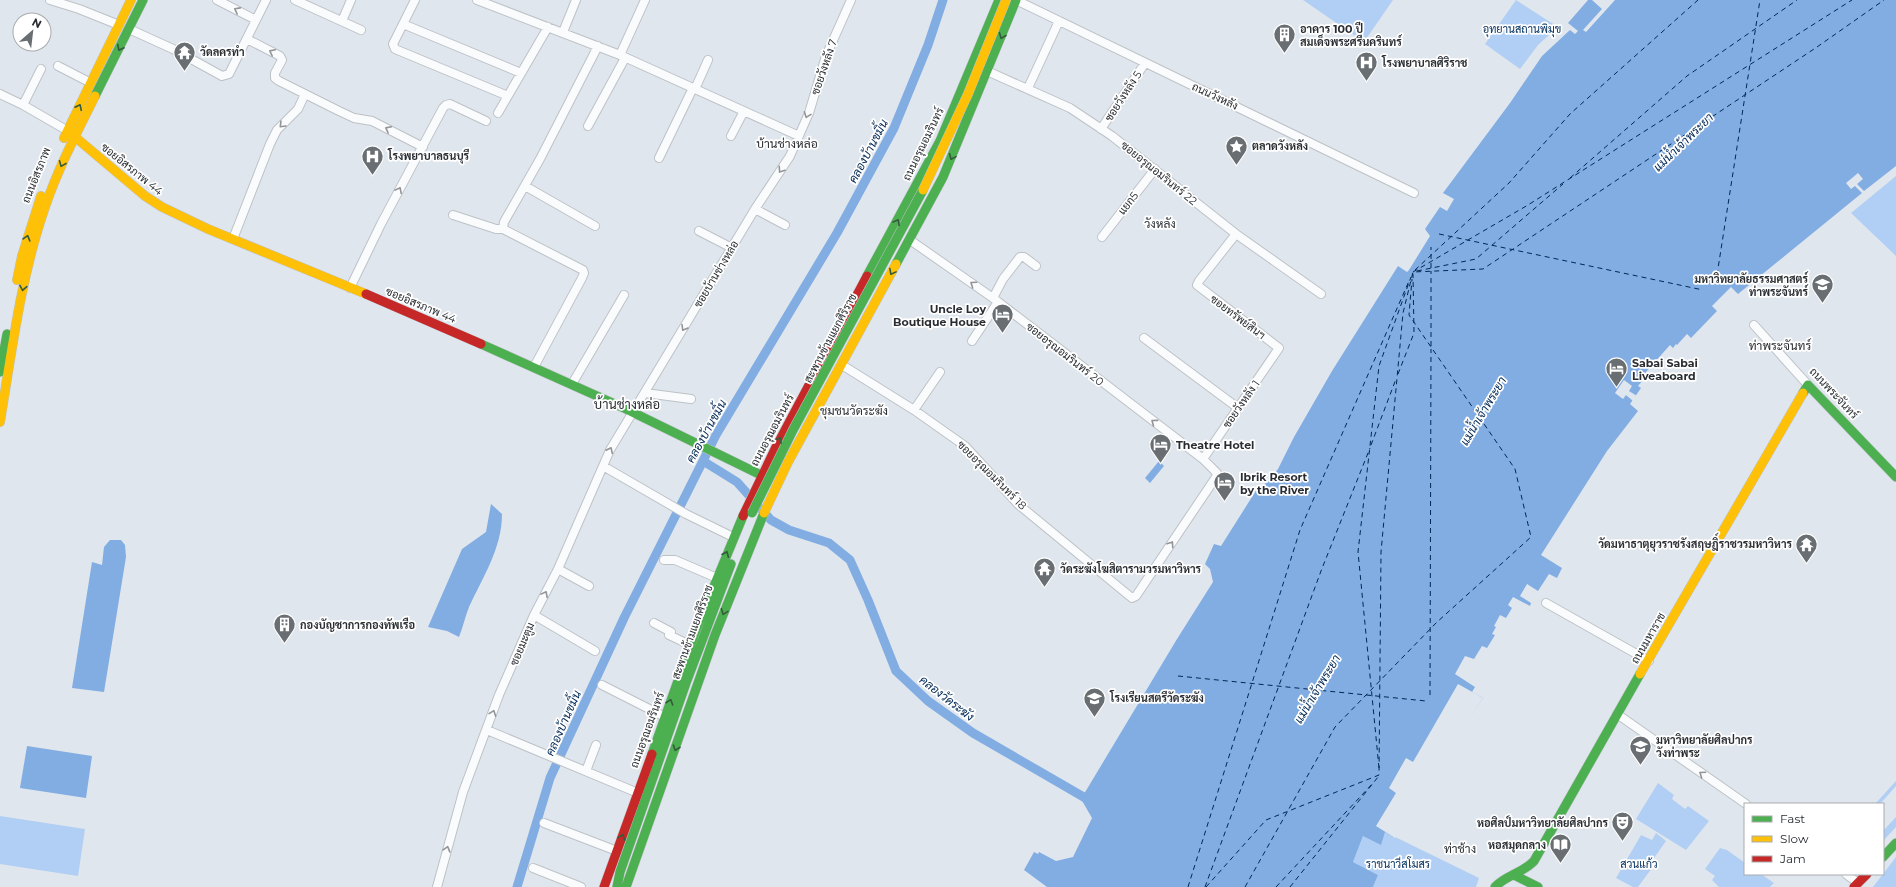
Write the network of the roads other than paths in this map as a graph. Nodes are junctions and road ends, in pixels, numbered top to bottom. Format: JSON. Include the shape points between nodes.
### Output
{"nodes":[{"id":1,"x":50,"y":0,"type":"edge"},
{"id":2,"x":131,"y":0,"type":"edge"},
{"id":3,"x":143,"y":0,"type":"edge"},
{"id":4,"x":217,"y":0,"type":"edge"},
{"id":5,"x":266,"y":0,"type":"edge"},
{"id":6,"x":295,"y":0,"type":"edge"},
{"id":7,"x":351,"y":0,"type":"edge"},
{"id":8,"x":415,"y":0,"type":"edge"},
{"id":9,"x":477,"y":0,"type":"edge"},
{"id":10,"x":576,"y":0,"type":"edge"},
{"id":11,"x":645,"y":0,"type":"edge"},
{"id":12,"x":851,"y":0,"type":"edge"},
{"id":13,"x":999,"y":0,"type":"edge"},
{"id":14,"x":1006,"y":0,"type":"edge"},
{"id":15,"x":1016,"y":0,"type":"edge"},
{"id":16,"x":496,"y":3,"type":"edge"},
{"id":17,"x":256,"y":20,"type":"junction"},
{"id":18,"x":342,"y":21,"type":"junction"},
{"id":19,"x":1059,"y":21,"type":"junction"},
{"id":20,"x":119,"y":24,"type":"junction"},
{"id":21,"x":403,"y":24,"type":"junction"},
{"id":22,"x":548,"y":27,"type":"junction"},
{"id":23,"x":129,"y":29,"type":"junction"},
{"id":24,"x":362,"y":30,"type":"dead end"},
{"id":25,"x":563,"y":32,"type":"junction"},
{"id":26,"x":247,"y":40,"type":"junction"},
{"id":27,"x":598,"y":46,"type":"junction"},
{"id":28,"x":622,"y":57,"type":"junction"},
{"id":29,"x":708,"y":60,"type":"dead end"},
{"id":30,"x":1144,"y":63,"type":"junction"},
{"id":31,"x":58,"y":66,"type":"dead end"},
{"id":32,"x":41,"y":69,"type":"dead end"},
{"id":33,"x":987,"y":71,"type":"junction"},
{"id":34,"x":521,"y":73,"type":"junction"},
{"id":35,"x":91,"y":83,"type":"junction"},
{"id":36,"x":694,"y":88,"type":"junction"},
{"id":37,"x":1028,"y":88,"type":"junction"},
{"id":38,"x":0,"y":94,"type":"edge"},
{"id":39,"x":305,"y":94,"type":"junction"},
{"id":40,"x":508,"y":96,"type":"junction"},
{"id":41,"x":23,"y":105,"type":"junction"},
{"id":42,"x":744,"y":111,"type":"junction"},
{"id":43,"x":498,"y":113,"type":"dead end"},
{"id":44,"x":486,"y":121,"type":"dead end"},
{"id":45,"x":588,"y":126,"type":"dead end"},
{"id":46,"x":1101,"y":129,"type":"junction"},
{"id":47,"x":71,"y":134,"type":"junction"},
{"id":48,"x":731,"y":136,"type":"dead end"},
{"id":49,"x":798,"y":136,"type":"junction"},
{"id":50,"x":423,"y":147,"type":"junction"},
{"id":51,"x":659,"y":158,"type":"dead end"},
{"id":52,"x":1154,"y":169,"type":"junction"},
{"id":53,"x":526,"y":186,"type":"junction"},
{"id":54,"x":1414,"y":192,"type":"dead end"},
{"id":55,"x":755,"y":209,"type":"junction"},
{"id":56,"x":453,"y":215,"type":"dead end"},
{"id":57,"x":785,"y":225,"type":"dead end"},
{"id":58,"x":595,"y":226,"type":"dead end"},
{"id":59,"x":503,"y":229,"type":"junction"},
{"id":60,"x":699,"y":230,"type":"dead end"},
{"id":61,"x":1236,"y":234,"type":"junction"},
{"id":62,"x":1102,"y":237,"type":"dead end"},
{"id":63,"x":233,"y":239,"type":"junction"},
{"id":64,"x":910,"y":240,"type":"junction"},
{"id":65,"x":732,"y":248,"type":"junction"},
{"id":66,"x":1036,"y":266,"type":"dead end"},
{"id":67,"x":350,"y":288,"type":"junction"},
{"id":68,"x":1321,"y":294,"type":"dead end"},
{"id":69,"x":624,"y":295,"type":"dead end"},
{"id":70,"x":996,"y":300,"type":"junction"},
{"id":71,"x":1754,"y":325,"type":"dead end"},
{"id":72,"x":1144,"y":338,"type":"dead end"},
{"id":73,"x":972,"y":341,"type":"dead end"},
{"id":74,"x":1279,"y":348,"type":"joint"},
{"id":75,"x":825,"y":355,"type":"junction"},
{"id":76,"x":842,"y":365,"type":"junction"},
{"id":77,"x":534,"y":367,"type":"junction"},
{"id":78,"x":0,"y":372,"type":"edge"},
{"id":79,"x":940,"y":372,"type":"dead end"},
{"id":80,"x":1806,"y":381,"type":"junction"},
{"id":81,"x":572,"y":384,"type":"junction"},
{"id":82,"x":645,"y":393,"type":"junction"},
{"id":83,"x":691,"y":399,"type":"dead end"},
{"id":84,"x":1238,"y":408,"type":"junction"},
{"id":85,"x":914,"y":410,"type":"junction"},
{"id":86,"x":631,"y":412,"type":"junction"},
{"id":87,"x":0,"y":422,"type":"edge"},
{"id":88,"x":1202,"y":459,"type":"junction"},
{"id":89,"x":602,"y":466,"type":"junction"},
{"id":90,"x":1217,"y":474,"type":"joint"},
{"id":91,"x":761,"y":475,"type":"junction"},
{"id":92,"x":1896,"y":477,"type":"edge"},
{"id":93,"x":777,"y":484,"type":"junction"},
{"id":94,"x":733,"y":538,"type":"junction"},
{"id":95,"x":664,"y":560,"type":"dead end"},
{"id":96,"x":558,"y":569,"type":"junction"},
{"id":97,"x":717,"y":578,"type":"junction"},
{"id":98,"x":590,"y":586,"type":"dead end"},
{"id":99,"x":1546,"y":604,"type":"dead end"},
{"id":100,"x":534,"y":615,"type":"junction"},
{"id":101,"x":654,"y":623,"type":"dead end"},
{"id":102,"x":690,"y":645,"type":"junction"},
{"id":103,"x":595,"y":651,"type":"dead end"},
{"id":104,"x":1649,"y":661,"type":"junction"},
{"id":105,"x":602,"y":686,"type":"dead end"},
{"id":106,"x":1617,"y":714,"type":"junction"},
{"id":107,"x":665,"y":717,"type":"junction"},
{"id":108,"x":487,"y":730,"type":"junction"},
{"id":109,"x":596,"y":746,"type":"dead end"},
{"id":110,"x":586,"y":771,"type":"junction"},
{"id":111,"x":638,"y":793,"type":"junction"},
{"id":112,"x":1744,"y":803,"type":"edge"},
{"id":113,"x":544,"y":823,"type":"dead end"},
{"id":114,"x":1896,"y":843,"type":"edge"},
{"id":115,"x":616,"y":851,"type":"junction"},
{"id":116,"x":1884,"y":856,"type":"edge"},
{"id":117,"x":533,"y":868,"type":"dead end"},
{"id":118,"x":620,"y":872,"type":"junction"},
{"id":119,"x":1514,"y":875,"type":"junction"},
{"id":120,"x":1847,"y":875,"type":"edge"},
{"id":121,"x":1866,"y":875,"type":"edge"},
{"id":122,"x":1856,"y":886,"type":"edge"},
{"id":123,"x":437,"y":887,"type":"edge"},
{"id":124,"x":581,"y":887,"type":"edge"},
{"id":125,"x":604,"y":887,"type":"edge"},
{"id":126,"x":613,"y":887,"type":"edge"},
{"id":127,"x":617,"y":887,"type":"edge"},
{"id":128,"x":626,"y":887,"type":"edge"},
{"id":129,"x":1495,"y":887,"type":"edge"},
{"id":130,"x":1538,"y":887,"type":"edge"}],
"edges":[{"from":1,"to":20,"type":"street"},
{"from":2,"to":20,"type":"main road","name":"ถนนอิสรภาพ"},
{"from":3,"to":23,"type":"main road"},
{"from":17,"to":4,"type":"street","one_way":true},
{"from":5,"to":17,"type":"street"},
{"from":6,"to":18,"type":"street"},
{"from":7,"to":18,"type":"street"},
{"from":8,"to":21,"type":"street"},
{"from":9,"to":16,"type":"street"},
{"from":10,"to":25,"type":"street"},
{"from":11,"to":28,"type":"street"},
{"from":12,"to":49,"type":"street","name":"ซอยวังหลัง 7","one_way":true,"via":[[826,56],[809,113]]},
{"from":75,"to":13,"type":"main road","name":"ถนนอรุณอมรินทร์","one_way":true,"via":[[940,141]]},
{"from":14,"to":118,"type":"main road","name":"สะพานข้ามแยกศิริราช","bridge":true,"via":[[926,186],[776,463],[755,507],[705,633]]},
{"from":15,"to":19,"type":"street","name":"ถนนวังหลัง"},
{"from":15,"to":33,"type":"main road","one_way":true},
{"from":16,"to":22,"type":"street"},
{"from":17,"to":26,"type":"street"},
{"from":18,"to":24,"type":"street"},
{"from":19,"to":30,"type":"street","name":"ถนนวังหลัง"},
{"from":19,"to":37,"type":"street"},
{"from":20,"to":23,"type":"main road"},
{"from":20,"to":35,"type":"main road","name":"ถนนอิสรภาพ"},
{"from":21,"to":34,"type":"street"},
{"from":21,"to":40,"type":"street","via":[[393,44],[395,50]]},
{"from":22,"to":25,"type":"street"},
{"from":22,"to":34,"type":"street"},
{"from":23,"to":26,"type":"street","via":[[222,76],[229,74]]},
{"from":23,"to":47,"type":"main road","one_way":true},
{"from":25,"to":27,"type":"street"},
{"from":39,"to":26,"type":"street","one_way":true,"via":[[276,78],[275,73],[282,60],[280,56]]},
{"from":27,"to":28,"type":"street"},
{"from":27,"to":53,"type":"street"},
{"from":28,"to":36,"type":"street"},
{"from":28,"to":45,"type":"street"},
{"from":29,"to":36,"type":"street"},
{"from":30,"to":46,"type":"street","name":"ซอยวังหลัง 5"},
{"from":30,"to":54,"type":"street","name":"ถนนวังหลัง"},
{"from":31,"to":35,"type":"street"},
{"from":32,"to":41,"type":"street"},
{"from":33,"to":37,"type":"street","name":"ซอยอรุณอมรินทร์ 22"},
{"from":33,"to":64,"type":"main road","one_way":true,"via":[[952,158]]},
{"from":34,"to":40,"type":"street"},
{"from":47,"to":35,"type":"main road","name":"ถนนอิสรภาพ","one_way":true},
{"from":36,"to":42,"type":"street"},
{"from":36,"to":51,"type":"street"},
{"from":37,"to":46,"type":"street","name":"ซอยอรุณอมรินทร์ 22","via":[[1070,108]]},
{"from":38,"to":41,"type":"street"},
{"from":50,"to":39,"type":"street","one_way":true,"via":[[372,121],[354,118]]},
{"from":39,"to":63,"type":"street","one_way":true,"via":[[298,109],[277,130],[270,144]]},
{"from":40,"to":43,"type":"street"},
{"from":41,"to":47,"type":"street"},
{"from":42,"to":48,"type":"street"},
{"from":42,"to":49,"type":"street"},
{"from":44,"to":50,"type":"street","via":[[450,104],[446,105]]},
{"from":46,"to":52,"type":"street","name":"ซอยอรุณอมรินทร์ 22"},
{"from":47,"to":63,"type":"main road","name":"ซอยอิสรภาพ 44","via":[[153,203]]},
{"from":78,"to":47,"type":"main road","name":"ถนนอิสรภาพ","one_way":true,"via":[[23,251],[34,215]]},
{"from":47,"to":87,"type":"main road","one_way":true,"via":[[45,207],[26,277]]},
{"from":49,"to":55,"type":"street","name":"ซอยบ้านช่างหล่อ","one_way":true,"via":[[790,156]]},
{"from":67,"to":50,"type":"street","one_way":true},
{"from":52,"to":61,"type":"street","name":"ซอยอรุณอมรินทร์ 22"},
{"from":52,"to":62,"type":"street","name":"แยก5"},
{"from":53,"to":58,"type":"street"},
{"from":53,"to":59,"type":"street","via":[[504,222]]},
{"from":55,"to":57,"type":"street"},
{"from":55,"to":65,"type":"street","name":"ซอยบ้านช่างหล่อ"},
{"from":56,"to":59,"type":"street"},
{"from":59,"to":77,"type":"street","via":[[572,264],[584,273]]},
{"from":60,"to":65,"type":"street"},
{"from":61,"to":68,"type":"street","name":"ซอยอรุณอมรินทร์ 22"},
{"from":61,"to":74,"type":"street","name":"ซอยทรัพย์สินฯ","via":[[1197,285]]},
{"from":63,"to":67,"type":"main road","name":"ซอยอิสรภาพ 44"},
{"from":70,"to":64,"type":"street","name":"ซอยอรุณอมรินทร์ 20","one_way":true},
{"from":64,"to":76,"type":"main road","one_way":true},
{"from":65,"to":82,"type":"street","name":"ซอยบ้านช่างหล่อ","one_way":true},
{"from":66,"to":70,"type":"street","via":[[1020,257],[1003,279]]},
{"from":67,"to":77,"type":"main road","name":"ซอยอิสรภาพ 44","via":[[418,315]]},
{"from":69,"to":81,"type":"street"},
{"from":70,"to":73,"type":"street"},
{"from":88,"to":70,"type":"street","name":"ซอยอรุณอมรินทร์ 20","one_way":true},
{"from":71,"to":80,"type":"street","name":"ถนนพระจันทร์"},
{"from":72,"to":84,"type":"street"},
{"from":74,"to":84,"type":"street","name":"ซอยวังหลัง 1"},
{"from":75,"to":76,"type":"main road"},
{"from":91,"to":75,"type":"main road","name":"ถนนอรุณอมรินทร์","one_way":true},
{"from":76,"to":85,"type":"street","name":"ซอยอรุณอมรินทร์ 18"},
{"from":76,"to":93,"type":"main road"},
{"from":77,"to":81,"type":"main road","name":"ซอยอิสรภาพ 44"},
{"from":79,"to":85,"type":"street"},
{"from":80,"to":92,"type":"main road","name":"ถนนพระจันทร์"},
{"from":80,"to":104,"type":"main road","name":"ถนนมหาราช"},
{"from":81,"to":86,"type":"main road","name":"ซอยอิสรภาพ 44"},
{"from":82,"to":83,"type":"street"},
{"from":82,"to":86,"type":"street","name":"ซอยบ้านช่างหล่อ"},
{"from":84,"to":88,"type":"street","name":"ซอยวังหลัง 1"},
{"from":85,"to":90,"type":"street","name":"ซอยอรุณอมรินทร์ 18","one_way":true,"via":[[965,446],[1019,505],[1132,598],[1136,596]]},
{"from":89,"to":86,"type":"street","name":"ซอยมะตูม","one_way":true},
{"from":86,"to":91,"type":"main road","name":"ซอยอิสรภาพ 44"},
{"from":88,"to":90,"type":"street","name":"ซอยอรุณอมรินทร์ 20"},
{"from":89,"to":94,"type":"street"},
{"from":89,"to":96,"type":"street","name":"ซอยมะตูม"},
{"from":91,"to":93,"type":"main road","name":"ซอยอิสรภาพ 44"},
{"from":91,"to":94,"type":"main road","name":"ถนนอรุณอมรินทร์"},
{"from":93,"to":128,"type":"main road","one_way":true,"via":[[715,635]]},
{"from":97,"to":94,"type":"main road","name":"ถนนอรุณอมรินทร์","one_way":true},
{"from":95,"to":97,"type":"street","via":[[675,560]]},
{"from":96,"to":98,"type":"street"},
{"from":100,"to":96,"type":"street","name":"ซอยมะตูม","one_way":true},
{"from":97,"to":102,"type":"main road","name":"ถนนอรุณอมรินทร์"},
{"from":99,"to":104,"type":"street"},
{"from":100,"to":103,"type":"street"},
{"from":108,"to":100,"type":"street","name":"ซอยมะตูม","one_way":true},
{"from":101,"to":102,"type":"street","via":[[672,632],[669,635]]},
{"from":107,"to":102,"type":"main road","name":"ถนนอรุณอมรินทร์","one_way":true},
{"from":104,"to":106,"type":"main road","name":"ถนนมหาราช"},
{"from":105,"to":107,"type":"street"},
{"from":112,"to":106,"type":"street","one_way":true},
{"from":106,"to":119,"type":"main road","name":"ถนนมหาราช","via":[[1534,861],[1527,869]]},
{"from":107,"to":111,"type":"main road","name":"ถนนอรุณอมรินทร์"},
{"from":108,"to":110,"type":"street"},
{"from":123,"to":108,"type":"street","name":"ซอยมะตูม","one_way":true,"via":[[463,792]]},
{"from":109,"to":110,"type":"street"},
{"from":110,"to":111,"type":"street"},
{"from":115,"to":111,"type":"main road","name":"ถนนอรุณอมรินทร์","one_way":true},
{"from":113,"to":115,"type":"street"},
{"from":114,"to":116,"type":"main road"},
{"from":115,"to":125,"type":"main road","name":"ถนนอรุณอมรินทร์"},
{"from":117,"to":124,"type":"street"},
{"from":118,"to":126,"type":"main road","name":"สะพานข้ามแยกศิริราช"},
{"from":118,"to":127,"type":"main road","name":"สะพานข้ามแยกศิริราช"},
{"from":119,"to":129,"type":"main road","name":"ถนนมหาราช","via":[[1502,880]]},
{"from":119,"to":130,"type":"main road"},
{"from":120,"to":122,"type":"street"},
{"from":121,"to":122,"type":"main road"}]}
